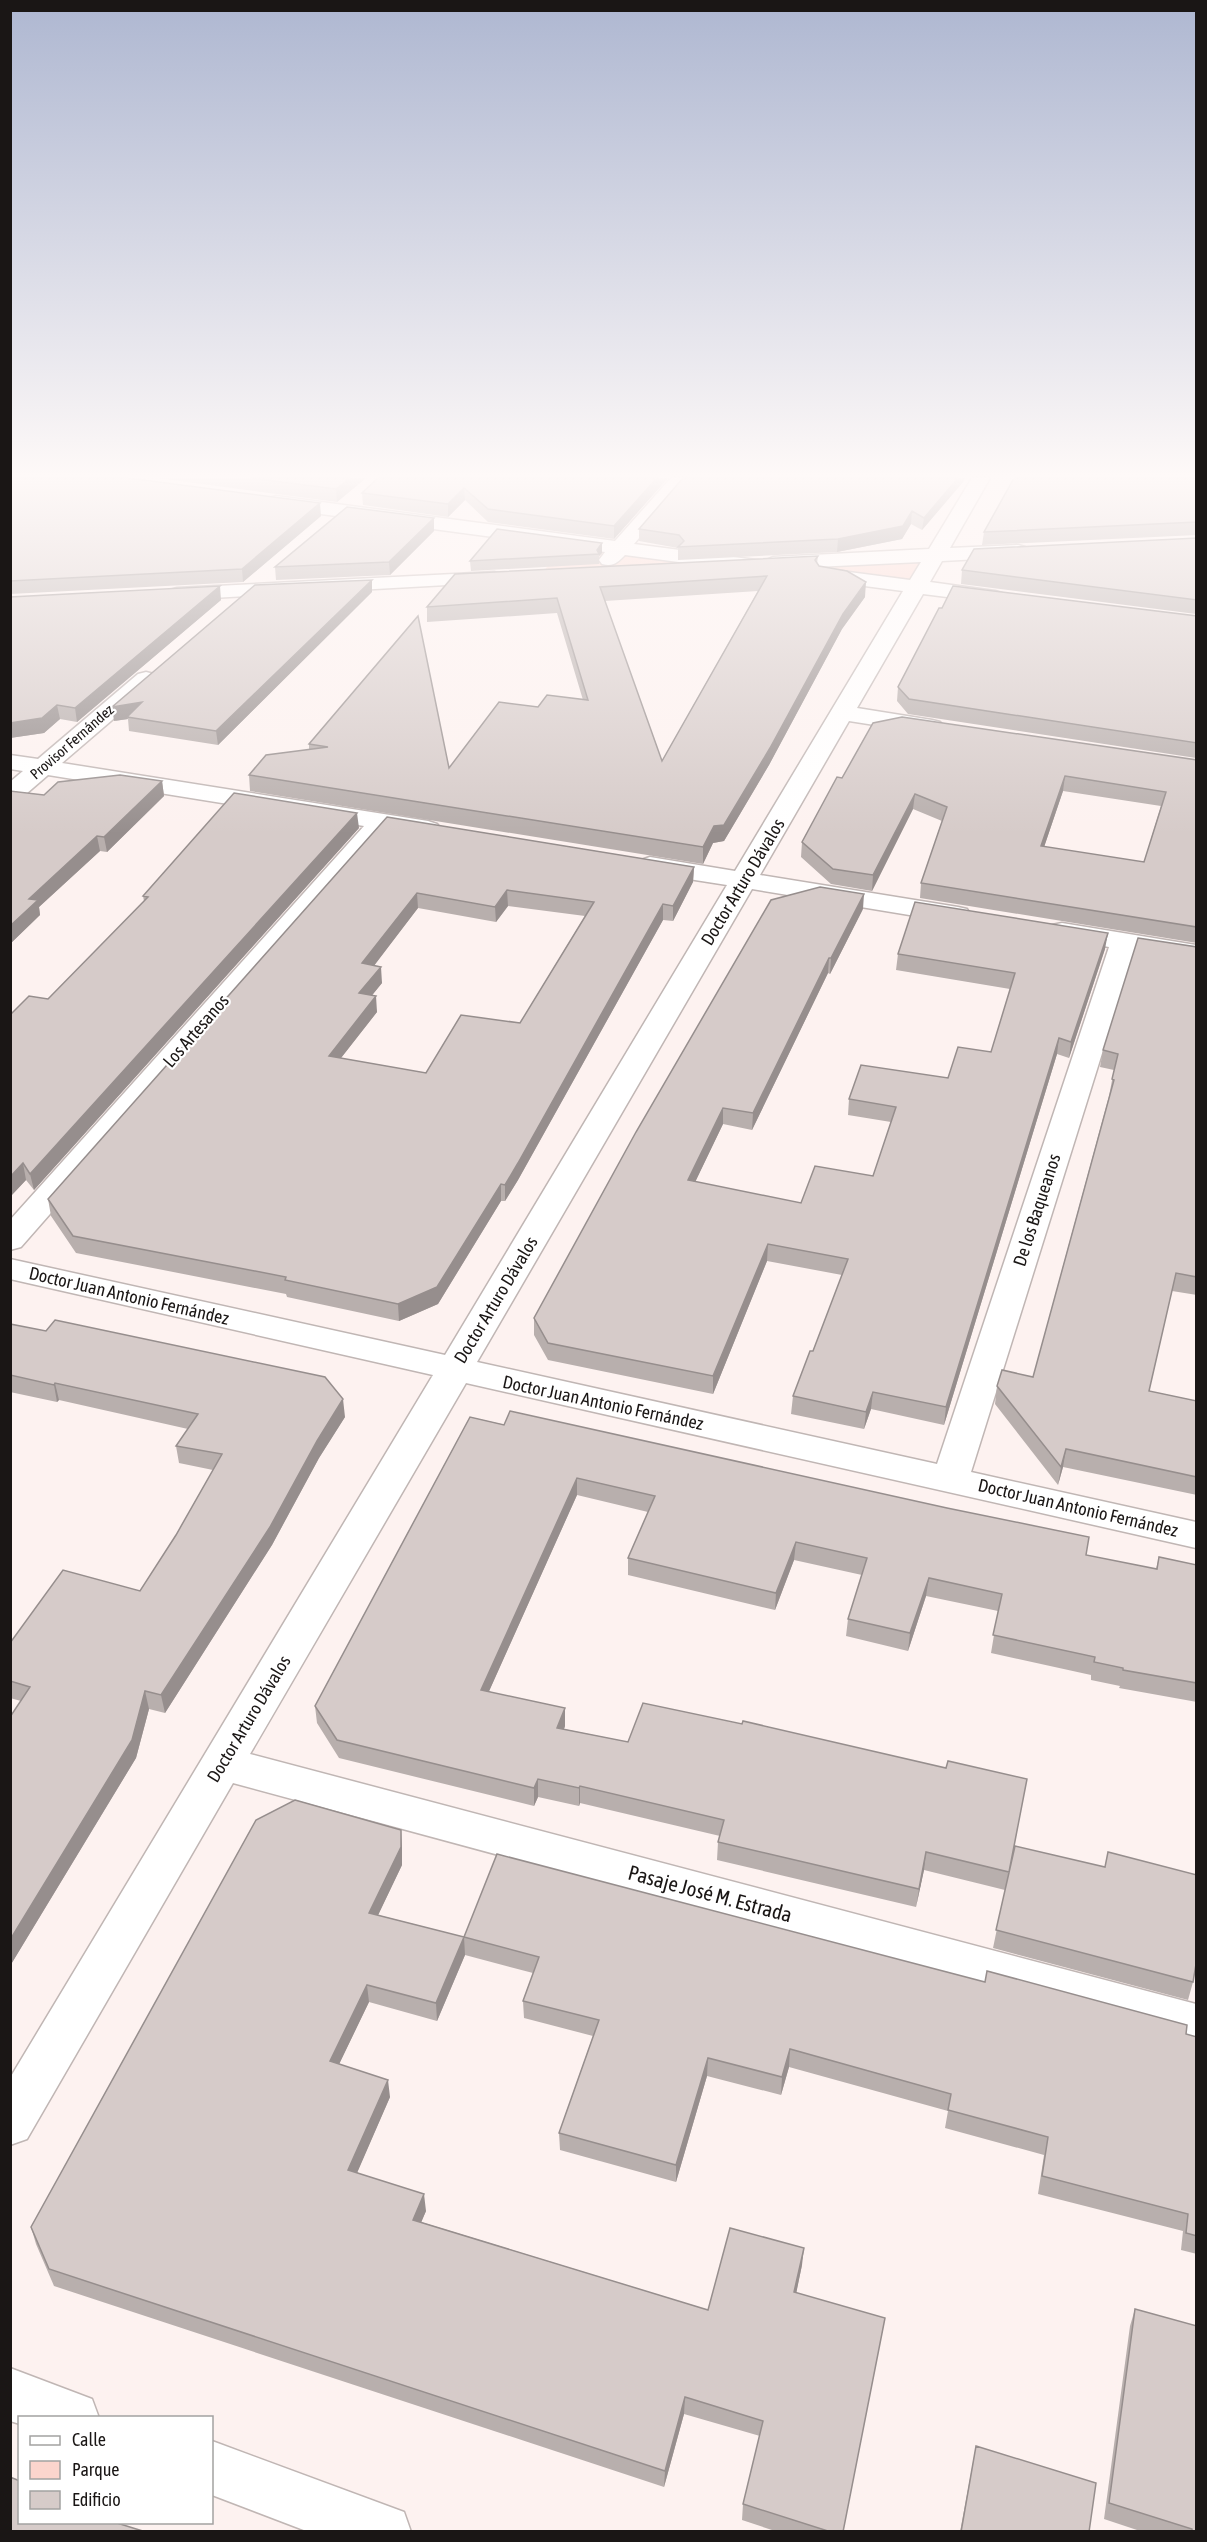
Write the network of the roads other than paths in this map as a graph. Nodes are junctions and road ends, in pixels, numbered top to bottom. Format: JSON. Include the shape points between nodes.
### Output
{"nodes":[{"id":1,"x":242,"y":597,"type":"edge"},
{"id":2,"x":911,"y":597,"type":"edge"},
{"id":3,"x":992,"y":597,"type":"edge"},
{"id":4,"x":1010,"y":599,"type":"edge"},
{"id":5,"x":223,"y":613,"type":"edge"},
{"id":6,"x":160,"y":667,"type":"edge"},
{"id":7,"x":842,"y":713,"type":"junction"},
{"id":8,"x":949,"y":729,"type":"edge"},
{"id":9,"x":10,"y":762,"type":"edge"},
{"id":10,"x":43,"y":768,"type":"junction"},
{"id":11,"x":10,"y":795,"type":"edge"},
{"id":12,"x":381,"y":822,"type":"junction"},
{"id":13,"x":451,"y":833,"type":"edge"},
{"id":14,"x":627,"y":862,"type":"edge"},
{"id":15,"x":744,"y":881,"type":"junction"},
{"id":16,"x":986,"y":919,"type":"edge"},
{"id":17,"x":1043,"y":928,"type":"edge"},
{"id":18,"x":1124,"y":941,"type":"junction"},
{"id":19,"x":1197,"y":953,"type":"edge"},
{"id":20,"x":10,"y":1240,"type":"edge"},
{"id":21,"x":10,"y":1269,"type":"edge"},
{"id":22,"x":455,"y":1370,"type":"junction"},
{"id":23,"x":950,"y":1479,"type":"junction"},
{"id":24,"x":1197,"y":1535,"type":"edge"},
{"id":25,"x":223,"y":1764,"type":"junction"},
{"id":26,"x":1197,"y":2024,"type":"edge"},
{"id":27,"x":10,"y":2123,"type":"edge"},
{"id":28,"x":10,"y":2394,"type":"edge"},
{"id":29,"x":68,"y":2416,"type":"edge"},
{"id":30,"x":213,"y":2468,"type":"edge"},
{"id":31,"x":384,"y":2532,"type":"edge"}],
"edges":[{"from":1,"to":5,"type":"street"},
{"from":2,"to":7,"type":"street","name":"Doctor Arturo Dávalos"},
{"from":3,"to":4,"type":"street"},
{"from":6,"to":10,"type":"street","name":"Provisor Fernández"},
{"from":7,"to":8,"type":"street"},
{"from":7,"to":15,"type":"street","name":"Doctor Arturo Dávalos"},
{"from":9,"to":10,"type":"street"},
{"from":10,"to":11,"type":"street","name":"Provisor Fernández"},
{"from":10,"to":12,"type":"street"},
{"from":12,"to":13,"type":"street"},
{"from":12,"to":20,"type":"street","name":"Los Artesanos"},
{"from":14,"to":15,"type":"street"},
{"from":15,"to":16,"type":"street"},
{"from":15,"to":22,"type":"street","name":"Doctor Arturo Dávalos"},
{"from":17,"to":18,"type":"street"},
{"from":18,"to":19,"type":"street"},
{"from":18,"to":23,"type":"street","name":"De los Baqueanos"},
{"from":21,"to":22,"type":"street","name":"Doctor Juan Antonio Fernández"},
{"from":22,"to":23,"type":"street","name":"Doctor Juan Antonio Fernández"},
{"from":22,"to":25,"type":"street","name":"Doctor Arturo Dávalos"},
{"from":23,"to":24,"type":"street","name":"Doctor Juan Antonio Fernández"},
{"from":25,"to":26,"type":"street","name":"Pasaje José M. Estrada"},
{"from":25,"to":27,"type":"street","name":"Doctor Arturo Dávalos"},
{"from":28,"to":29,"type":"street"},
{"from":30,"to":31,"type":"street"}]}
